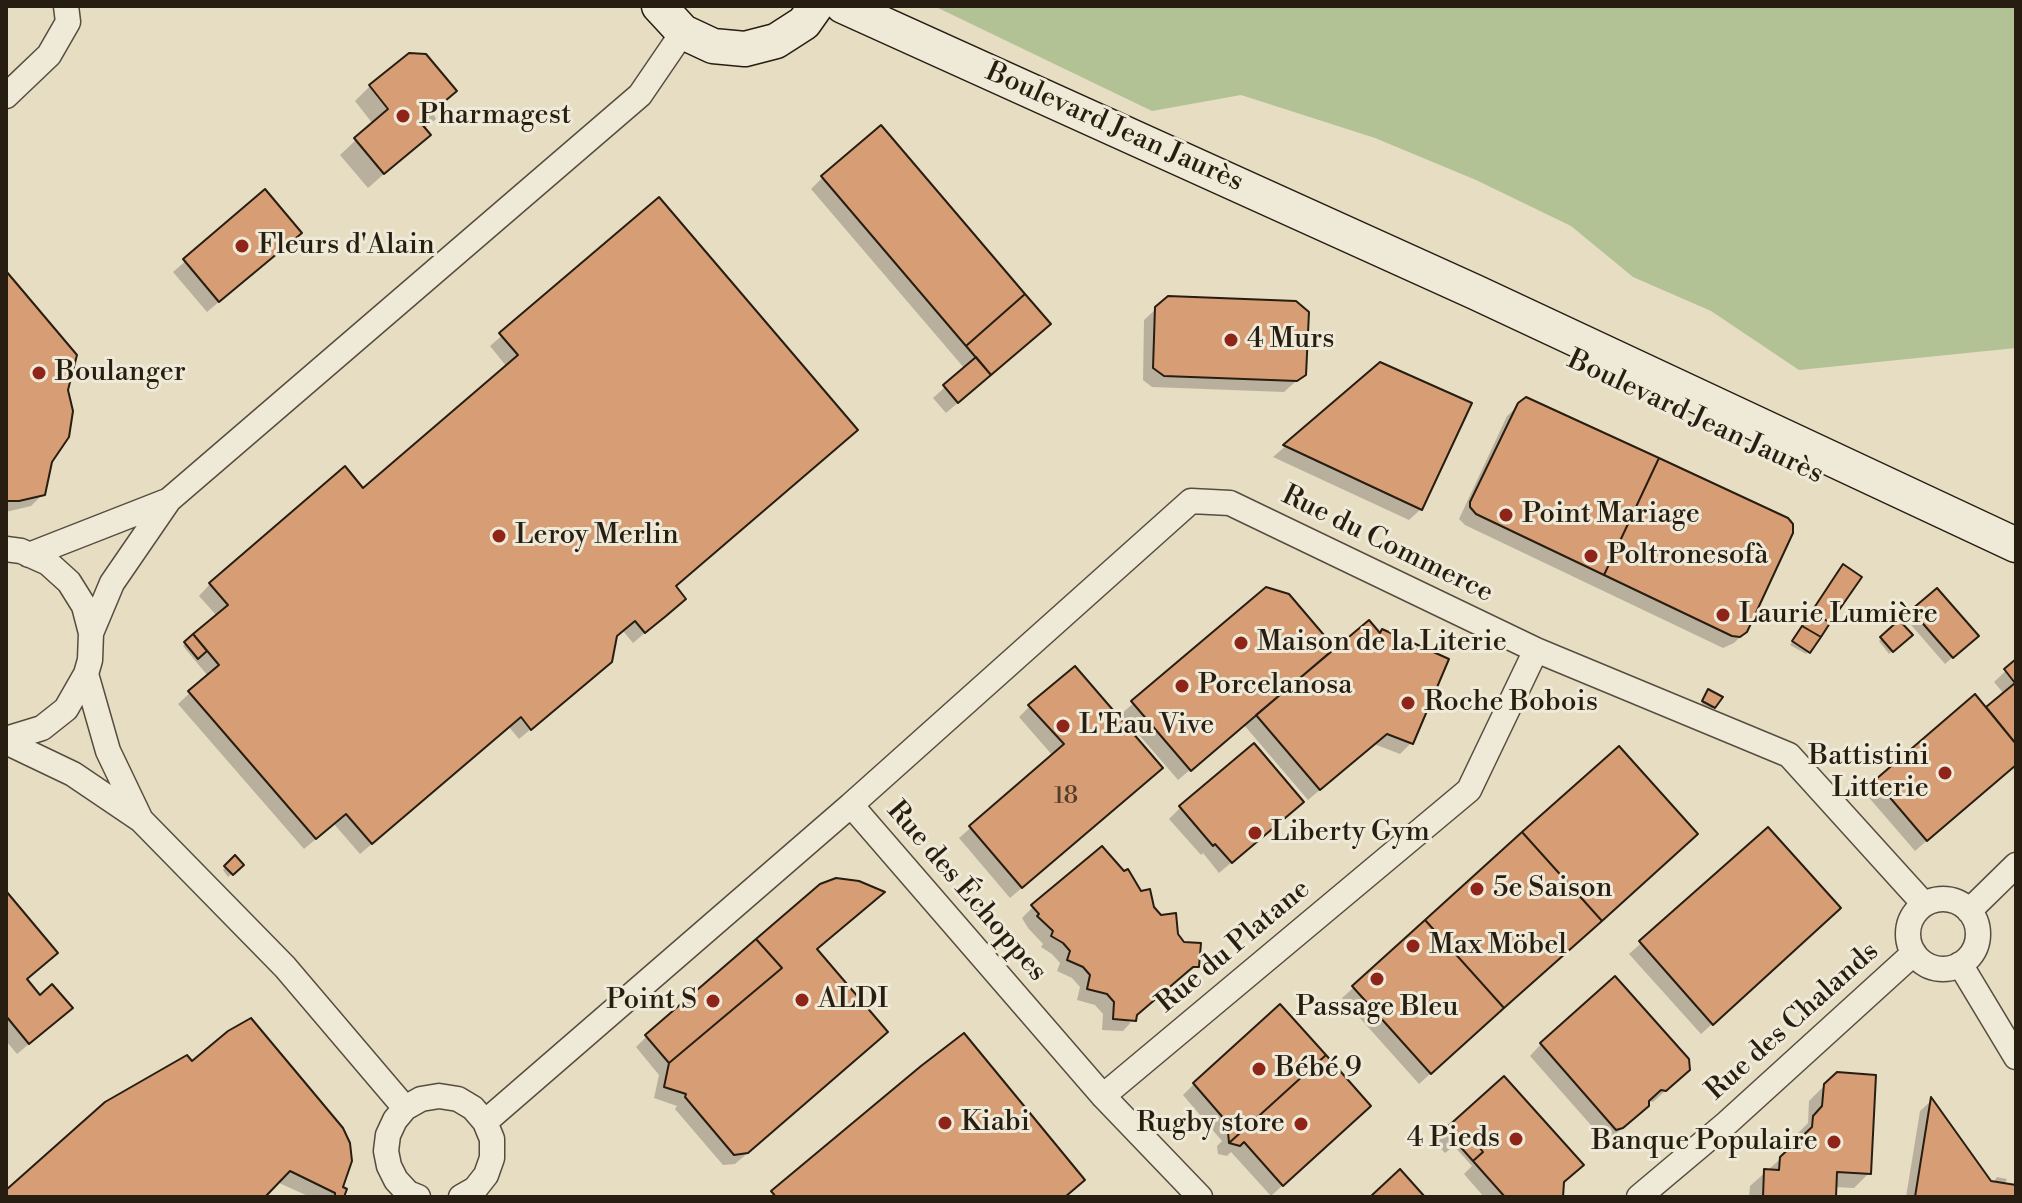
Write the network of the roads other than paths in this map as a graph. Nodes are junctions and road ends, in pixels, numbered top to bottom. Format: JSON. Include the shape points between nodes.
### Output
{"nodes":[{"id":1,"x":66,"y":6,"type":"edge"},
{"id":2,"x":659,"y":6,"type":"edge"},
{"id":3,"x":816,"y":6,"type":"edge"},
{"id":4,"x":843,"y":6,"type":"edge"},
{"id":5,"x":683,"y":32,"type":"junction"},
{"id":6,"x":6,"y":96,"type":"edge"},
{"id":7,"x":1384,"y":250,"type":"junction"},
{"id":8,"x":169,"y":500,"type":"junction"},
{"id":9,"x":2016,"y":545,"type":"edge"},
{"id":10,"x":18,"y":552,"type":"edge"},
{"id":11,"x":2016,"y":569,"type":"edge"},
{"id":12,"x":91,"y":633,"type":"junction"},
{"id":13,"x":1536,"y":650,"type":"junction"},
{"id":14,"x":86,"y":674,"type":"junction"},
{"id":15,"x":6,"y":740,"type":"edge"},
{"id":16,"x":851,"y":805,"type":"junction"},
{"id":17,"x":141,"y":820,"type":"junction"},
{"id":18,"x":2016,"y":865,"type":"edge"},
{"id":19,"x":1924,"y":904,"type":"junction"},
{"id":20,"x":1969,"y":911,"type":"junction"},
{"id":21,"x":1914,"y":953,"type":"junction"},
{"id":22,"x":1960,"y":964,"type":"junction"},
{"id":23,"x":2016,"y":1057,"type":"edge"},
{"id":24,"x":1103,"y":1096,"type":"junction"},
{"id":25,"x":405,"y":1108,"type":"junction"},
{"id":26,"x":485,"y":1122,"type":"junction"},
{"id":27,"x":418,"y":1197,"type":"edge"},
{"id":28,"x":461,"y":1197,"type":"edge"},
{"id":29,"x":1200,"y":1197,"type":"edge"},
{"id":30,"x":1639,"y":1197,"type":"edge"}],
"edges":[{"from":1,"to":6,"type":"street","via":[[68,22],[49,55]]},
{"from":2,"to":5,"type":"street"},
{"from":3,"to":5,"type":"street","via":[[804,23],[776,41],[745,49],[713,46]]},
{"from":4,"to":7,"type":"street","name":"Boulevard Jean Jaurès"},
{"from":5,"to":8,"type":"street","via":[[640,95]]},
{"from":7,"to":9,"type":"street","name":"Boulevard Jean Jaurès"},
{"from":7,"to":11,"type":"street","name":"Boulevard Jean Jaurès","via":[[1427,286],[1565,358]]},
{"from":8,"to":10,"type":"street"},
{"from":8,"to":12,"type":"street","via":[[112,583]]},
{"from":10,"to":12,"type":"street","via":[[48,563],[69,582],[84,606]]},
{"from":12,"to":14,"type":"street"},
{"from":13,"to":16,"type":"street","name":"Rue du Commerce","via":[[1230,503],[1191,501]]},
{"from":13,"to":19,"type":"street","name":"Rue du Commerce","via":[[1789,755]]},
{"from":13,"to":24,"type":"street","name":"Rue du Platane","via":[[1469,790]]},
{"from":14,"to":15,"type":"street","via":[[66,709],[42,728]]},
{"from":14,"to":17,"type":"street","via":[[108,751]]},
{"from":15,"to":17,"type":"street","via":[[73,774]]},
{"from":16,"to":24,"type":"street","name":"Rue des Échoppes"},
{"from":16,"to":26,"type":"street","name":"Rue des Échoppes"},
{"from":17,"to":25,"type":"street","via":[[285,967]]},
{"from":18,"to":20,"type":"street"},
{"from":19,"to":20,"type":"street","via":[[1943,899]]},
{"from":19,"to":21,"type":"street","via":[[1908,932]]},
{"from":20,"to":22,"type":"street","via":[[1977,939]]},
{"from":21,"to":22,"type":"street","via":[[1930,966]]},
{"from":21,"to":30,"type":"street","name":"Rue des Chalands"},
{"from":22,"to":23,"type":"street"},
{"from":24,"to":29,"type":"street","name":"Rue des Échoppes"},
{"from":25,"to":26,"type":"street","via":[[421,1099],[458,1099]]},
{"from":25,"to":27,"type":"street","via":[[391,1127],[386,1151],[396,1180]]},
{"from":26,"to":28,"type":"street","via":[[492,1158],[475,1189]]}]}
